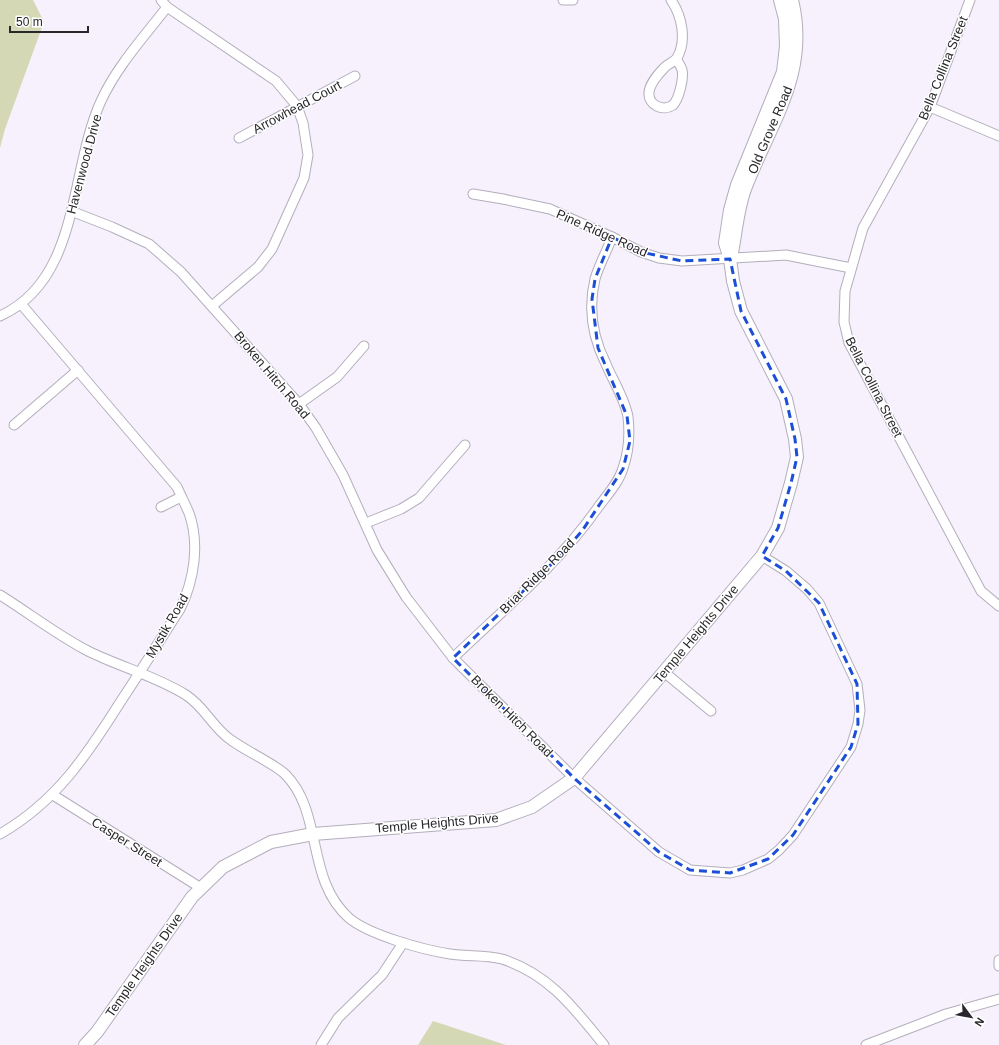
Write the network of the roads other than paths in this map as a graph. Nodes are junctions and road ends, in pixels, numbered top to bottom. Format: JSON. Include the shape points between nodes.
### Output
{"nodes":[{"id":1,"x":161,"y":0,"type":"edge"},
{"id":2,"x":563,"y":0,"type":"edge"},
{"id":3,"x":573,"y":0,"type":"edge"},
{"id":4,"x":671,"y":0,"type":"edge"},
{"id":5,"x":780,"y":0,"type":"edge"},
{"id":6,"x":792,"y":0,"type":"edge"},
{"id":7,"x":970,"y":0,"type":"edge"},
{"id":8,"x":167,"y":7,"type":"junction"},
{"id":9,"x":676,"y":59,"type":"junction"},
{"id":10,"x":355,"y":76,"type":"dead end"},
{"id":11,"x":297,"y":106,"type":"junction"},
{"id":12,"x":930,"y":107,"type":"junction"},
{"id":13,"x":999,"y":136,"type":"edge"},
{"id":14,"x":239,"y":138,"type":"dead end"},
{"id":15,"x":473,"y":194,"type":"dead end"},
{"id":16,"x":71,"y":211,"type":"junction"},
{"id":17,"x":612,"y":237,"type":"junction"},
{"id":18,"x":730,"y":259,"type":"junction"},
{"id":19,"x":851,"y":268,"type":"junction"},
{"id":20,"x":21,"y":304,"type":"junction"},
{"id":21,"x":212,"y":306,"type":"junction"},
{"id":22,"x":0,"y":316,"type":"edge"},
{"id":23,"x":364,"y":346,"type":"dead end"},
{"id":24,"x":78,"y":370,"type":"junction"},
{"id":25,"x":299,"y":404,"type":"junction"},
{"id":26,"x":14,"y":425,"type":"dead end"},
{"id":27,"x":465,"y":444,"type":"dead end"},
{"id":28,"x":797,"y":457,"type":"joint"},
{"id":29,"x":181,"y":497,"type":"junction"},
{"id":30,"x":161,"y":507,"type":"dead end"},
{"id":31,"x":366,"y":523,"type":"junction"},
{"id":32,"x":762,"y":556,"type":"junction"},
{"id":33,"x":0,"y":595,"type":"edge"},
{"id":34,"x":999,"y":606,"type":"edge"},
{"id":35,"x":453,"y":658,"type":"junction"},
{"id":36,"x":664,"y":672,"type":"junction"},
{"id":37,"x":139,"y":674,"type":"junction"},
{"id":38,"x":711,"y":711,"type":"dead end"},
{"id":39,"x":574,"y":778,"type":"junction"},
{"id":40,"x":53,"y":796,"type":"junction"},
{"id":41,"x":0,"y":834,"type":"edge"},
{"id":42,"x":312,"y":834,"type":"junction"},
{"id":43,"x":201,"y":888,"type":"junction"},
{"id":44,"x":403,"y":943,"type":"junction"},
{"id":45,"x":999,"y":960,"type":"edge"},
{"id":46,"x":999,"y":966,"type":"edge"},
{"id":47,"x":999,"y":999,"type":"edge"},
{"id":48,"x":85,"y":1045,"type":"edge"},
{"id":49,"x":321,"y":1045,"type":"edge"},
{"id":50,"x":604,"y":1045,"type":"edge"},
{"id":51,"x":866,"y":1045,"type":"edge"}],
"edges":[{"from":1,"to":8,"type":"street"},
{"from":2,"to":3,"type":"street"},
{"from":4,"to":9,"type":"street","via":[[680,16],[683,40]]},
{"from":5,"to":18,"type":"street","name":"Old Grove Road","via":[[786,46],[783,72],[737,185],[725,243]]},
{"from":6,"to":18,"type":"street","name":"Old Grove Road","via":[[797,25],[797,54],[790,88],[745,189],[737,214]]},
{"from":7,"to":12,"type":"street","name":"Bella Collina Street"},
{"from":8,"to":11,"type":"street","via":[[276,81]]},
{"from":8,"to":16,"type":"street","name":"Havenwood Drive","via":[[122,65],[101,101],[88,138]]},
{"from":9,"to":9,"type":"street","via":[[664,67],[649,88],[648,96],[658,107],[665,108],[678,98],[682,70]]},
{"from":10,"to":11,"type":"street","name":"Arrowhead Court"},
{"from":11,"to":14,"type":"street","name":"Arrowhead Court"},
{"from":11,"to":21,"type":"street","via":[[303,123],[308,155],[304,178],[272,249],[258,267]]},
{"from":12,"to":13,"type":"street"},
{"from":12,"to":19,"type":"street","name":"Bella Collina Street","via":[[863,228]]},
{"from":15,"to":17,"type":"street","name":"Pine Ridge Road","via":[[550,210]]},
{"from":16,"to":20,"type":"street","name":"Havenwood Drive","via":[[55,261],[41,283]]},
{"from":16,"to":21,"type":"street","name":"Broken Hitch Road","via":[[112,226],[149,244],[181,272]]},
{"from":17,"to":18,"type":"street","name":"Pine Ridge Road","via":[[640,252],[658,258],[682,261]]},
{"from":17,"to":35,"type":"street","name":"Briar Ridge Road","via":[[595,278],[592,299],[594,332],[598,348],[622,399],[627,416],[630,440],[623,469],[582,531],[561,555]]},
{"from":18,"to":19,"type":"street","name":"Pine Ridge Road","via":[[786,256]]},
{"from":18,"to":28,"type":"street","name":"Old Grove Road","via":[[741,311],[786,399]]},
{"from":19,"to":34,"type":"street","name":"Bella Collina Street","via":[[845,292],[844,322],[848,343],[981,591]]},
{"from":20,"to":22,"type":"street","name":"Havenwood Drive"},
{"from":20,"to":24,"type":"street","name":"Mystik Road"},
{"from":21,"to":25,"type":"street","name":"Broken Hitch Road"},
{"from":23,"to":25,"type":"street","via":[[336,377]]},
{"from":24,"to":26,"type":"street"},
{"from":24,"to":29,"type":"street","name":"Mystik Road","via":[[177,487]]},
{"from":25,"to":31,"type":"street","name":"Broken Hitch Road","via":[[343,475]]},
{"from":27,"to":31,"type":"street","via":[[419,498],[401,509]]},
{"from":28,"to":32,"type":"street","name":"Temple Heights Drive","via":[[778,528]]},
{"from":29,"to":30,"type":"street"},
{"from":29,"to":37,"type":"street","name":"Mystik Road","via":[[189,514],[196,548],[188,592],[180,610]]},
{"from":31,"to":35,"type":"street","name":"Broken Hitch Road","via":[[377,550],[406,598]]},
{"from":32,"to":36,"type":"street","name":"Temple Heights Drive"},
{"from":32,"to":39,"type":"street","name":"Broken Hitch Road","via":[[786,571],[819,603],[858,684],[860,710],[851,747],[793,835],[768,858],[743,870],[690,870],[659,852]]},
{"from":33,"to":37,"type":"street","via":[[87,650]]},
{"from":35,"to":39,"type":"street","name":"Broken Hitch Road"},
{"from":36,"to":38,"type":"street"},
{"from":36,"to":39,"type":"street","name":"Temple Heights Drive"},
{"from":37,"to":40,"type":"street","name":"Mystik Road","via":[[86,756]]},
{"from":37,"to":42,"type":"street","via":[[172,687],[188,697],[205,711],[216,727],[230,740],[285,774],[303,800]]},
{"from":39,"to":42,"type":"street","name":"Temple Heights Drive","via":[[532,808],[496,820]]},
{"from":40,"to":41,"type":"street","name":"Mystik Road","via":[[16,825]]},
{"from":40,"to":43,"type":"street","name":"Casper Street"},
{"from":42,"to":43,"type":"street","name":"Temple Heights Drive","via":[[271,842],[223,867]]},
{"from":42,"to":44,"type":"street","via":[[322,878],[330,895],[350,919],[382,937]]},
{"from":43,"to":48,"type":"street","name":"Temple Heights Drive"},
{"from":44,"to":49,"type":"street","via":[[382,975],[338,1018]]},
{"from":44,"to":50,"type":"street","via":[[451,955],[484,956],[503,960],[543,978],[564,997]]},
{"from":45,"to":46,"type":"street"},
{"from":47,"to":51,"type":"street","via":[[946,1014]]}]}
